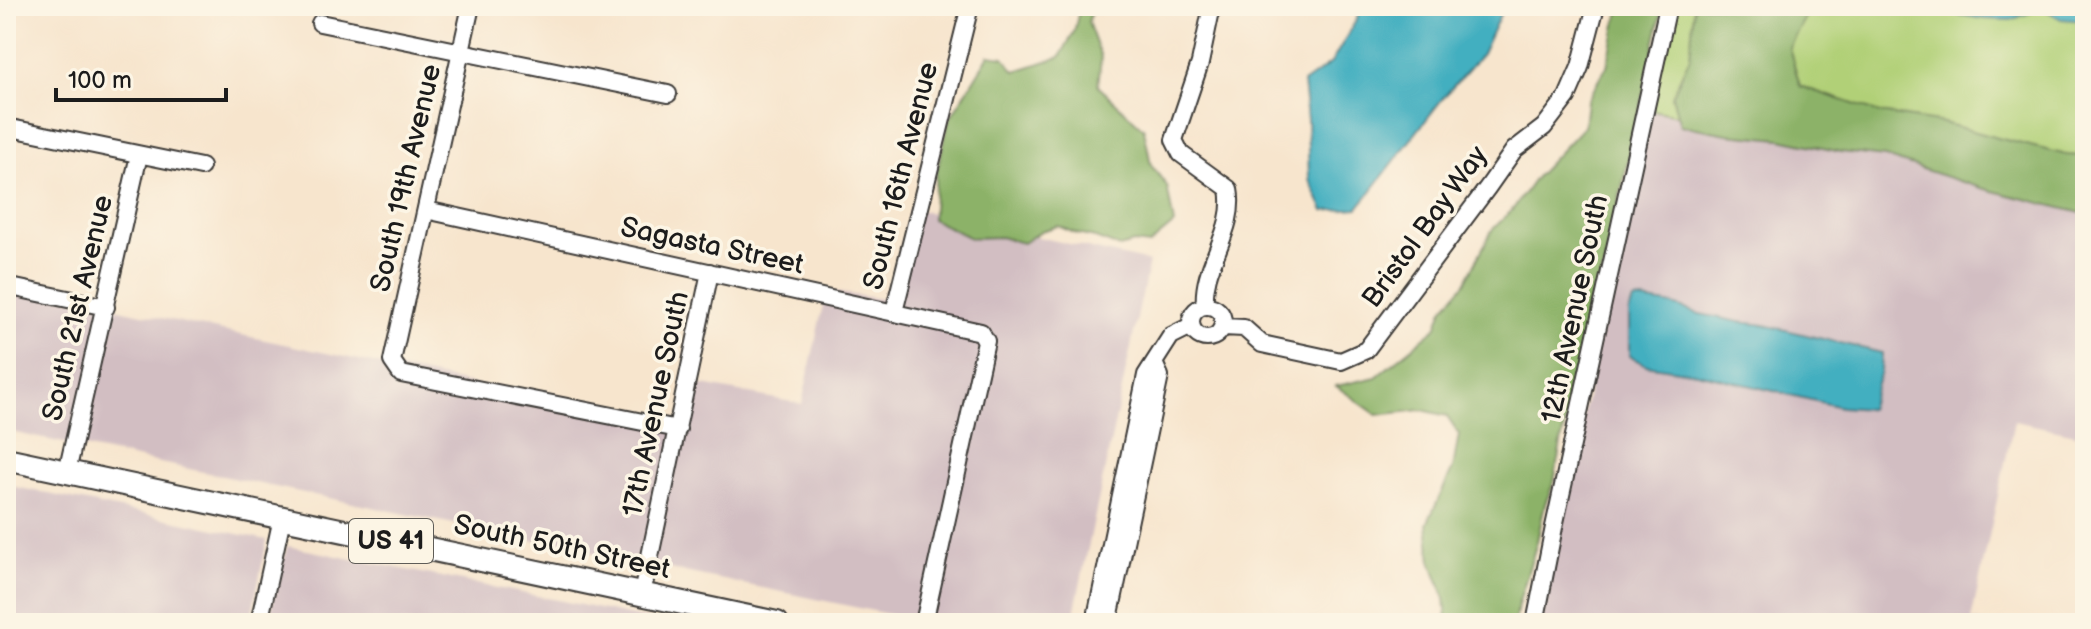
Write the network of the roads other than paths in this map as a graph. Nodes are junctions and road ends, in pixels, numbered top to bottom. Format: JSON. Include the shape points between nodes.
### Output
{"nodes":[{"id":1,"x":471,"y":6,"type":"edge"},
{"id":2,"x":970,"y":6,"type":"edge"},
{"id":3,"x":1212,"y":6,"type":"edge"},
{"id":4,"x":1596,"y":6,"type":"edge"},
{"id":5,"x":1668,"y":6,"type":"edge"},
{"id":6,"x":320,"y":23,"type":"dead end"},
{"id":7,"x":461,"y":52,"type":"junction"},
{"id":8,"x":668,"y":94,"type":"dead end"},
{"id":9,"x":6,"y":127,"type":"edge"},
{"id":10,"x":139,"y":155,"type":"junction"},
{"id":11,"x":201,"y":167,"type":"dead end"},
{"id":12,"x":426,"y":210,"type":"junction"},
{"id":13,"x":710,"y":272,"type":"junction"},
{"id":14,"x":6,"y":286,"type":"edge"},
{"id":15,"x":1205,"y":306,"type":"junction"},
{"id":16,"x":106,"y":307,"type":"junction"},
{"id":17,"x":894,"y":312,"type":"junction"},
{"id":18,"x":1191,"y":326,"type":"junction"},
{"id":19,"x":1223,"y":327,"type":"junction"},
{"id":20,"x":678,"y":429,"type":"junction"},
{"id":21,"x":6,"y":459,"type":"edge"},
{"id":22,"x":67,"y":472,"type":"junction"},
{"id":23,"x":282,"y":518,"type":"junction"},
{"id":24,"x":642,"y":594,"type":"junction"},
{"id":25,"x":1101,"y":621,"type":"edge"},
{"id":26,"x":259,"y":623,"type":"edge"},
{"id":27,"x":777,"y":623,"type":"edge"},
{"id":28,"x":924,"y":623,"type":"edge"},
{"id":29,"x":1535,"y":623,"type":"edge"}],
"edges":[{"from":1,"to":7,"type":"street","name":"South 19th Avenue"},
{"from":2,"to":17,"type":"street","name":"South 16th Avenue"},
{"from":3,"to":15,"type":"street","via":[[1200,63],[1174,140],[1181,154],[1229,189],[1232,203],[1211,264]]},
{"from":4,"to":19,"type":"street","name":"Bristol Bay Way","via":[[1567,97],[1544,127],[1514,150],[1366,350],[1341,361],[1262,344],[1244,328]]},
{"from":5,"to":29,"type":"street","name":"12th Avenue South"},
{"from":6,"to":7,"type":"street"},
{"from":7,"to":8,"type":"street"},
{"from":7,"to":12,"type":"street","name":"South 19th Avenue"},
{"from":9,"to":10,"type":"street"},
{"from":10,"to":11,"type":"street"},
{"from":10,"to":16,"type":"street","name":"South 21st Avenue"},
{"from":12,"to":13,"type":"street","name":"Sagasta Street"},
{"from":12,"to":20,"type":"street","name":"South 19th Avenue","via":[[392,361],[401,374]]},
{"from":13,"to":17,"type":"street","name":"Sagasta Street"},
{"from":13,"to":20,"type":"street","name":"17th Avenue South"},
{"from":14,"to":16,"type":"street"},
{"from":15,"to":18,"type":"street","via":[[1192,315]]},
{"from":15,"to":19,"type":"street","via":[[1220,311]]},
{"from":16,"to":22,"type":"street","name":"South 21st Avenue"},
{"from":17,"to":28,"type":"street","name":"Sagasta Street","via":[[981,332],[986,341]]},
{"from":18,"to":19,"type":"street","via":[[1207,339]]},
{"from":18,"to":25,"type":"street","via":[[1171,336],[1155,365],[1160,376],[1133,511],[1110,614]]},
{"from":20,"to":24,"type":"street","name":"17th Avenue South"},
{"from":21,"to":22,"type":"main road","name":"South 50th Street","number":"US 41"},
{"from":22,"to":23,"type":"main road","name":"South 50th Street","number":"US 41"},
{"from":23,"to":24,"type":"main road","name":"South 50th Street","number":"US 41"},
{"from":23,"to":26,"type":"street"},
{"from":24,"to":27,"type":"main road","name":"South 50th Street","number":"US 41"}]}
